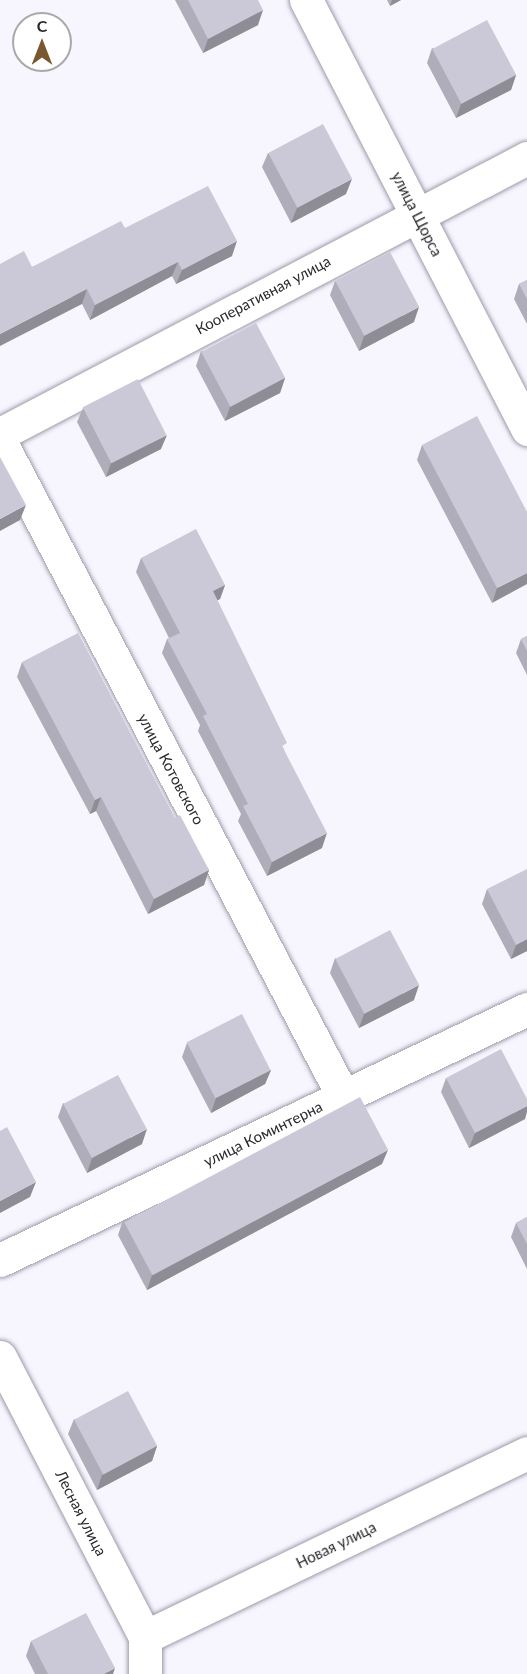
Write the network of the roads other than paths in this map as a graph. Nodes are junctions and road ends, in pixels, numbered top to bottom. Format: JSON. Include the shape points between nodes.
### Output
{"nodes":[{"id":1,"x":306,"y":0,"type":"edge"},
{"id":2,"x":527,"y":158,"type":"edge"},
{"id":3,"x":417,"y":213,"type":"junction"},
{"id":4,"x":527,"y":429,"type":"edge"},
{"id":5,"x":0,"y":434,"type":"edge"},
{"id":6,"x":0,"y":441,"type":"edge"},
{"id":7,"x":527,"y":1009,"type":"edge"},
{"id":8,"x":343,"y":1096,"type":"junction"},
{"id":9,"x":0,"y":1260,"type":"edge"},
{"id":10,"x":0,"y":1357,"type":"edge"},
{"id":11,"x":527,"y":1453,"type":"edge"},
{"id":12,"x":145,"y":1637,"type":"junction"},
{"id":13,"x":145,"y":1674,"type":"edge"}],
"edges":[{"from":1,"to":3,"type":"street","name":"улица Щорса"},
{"from":2,"to":3,"type":"street","name":"Кооперативная улица"},
{"from":3,"to":4,"type":"street","name":"улица Щорса"},
{"from":3,"to":5,"type":"street","name":"Кооперативная улица"},
{"from":6,"to":8,"type":"street","name":"улица Котовского"},
{"from":7,"to":8,"type":"street","name":"улица Коминтерна"},
{"from":8,"to":9,"type":"street","name":"улица Коминтерна"},
{"from":10,"to":12,"type":"street","name":"Лесная улица"},
{"from":11,"to":12,"type":"street","name":"Новая улица"},
{"from":12,"to":13,"type":"street","name":"Лесная улица"}]}
